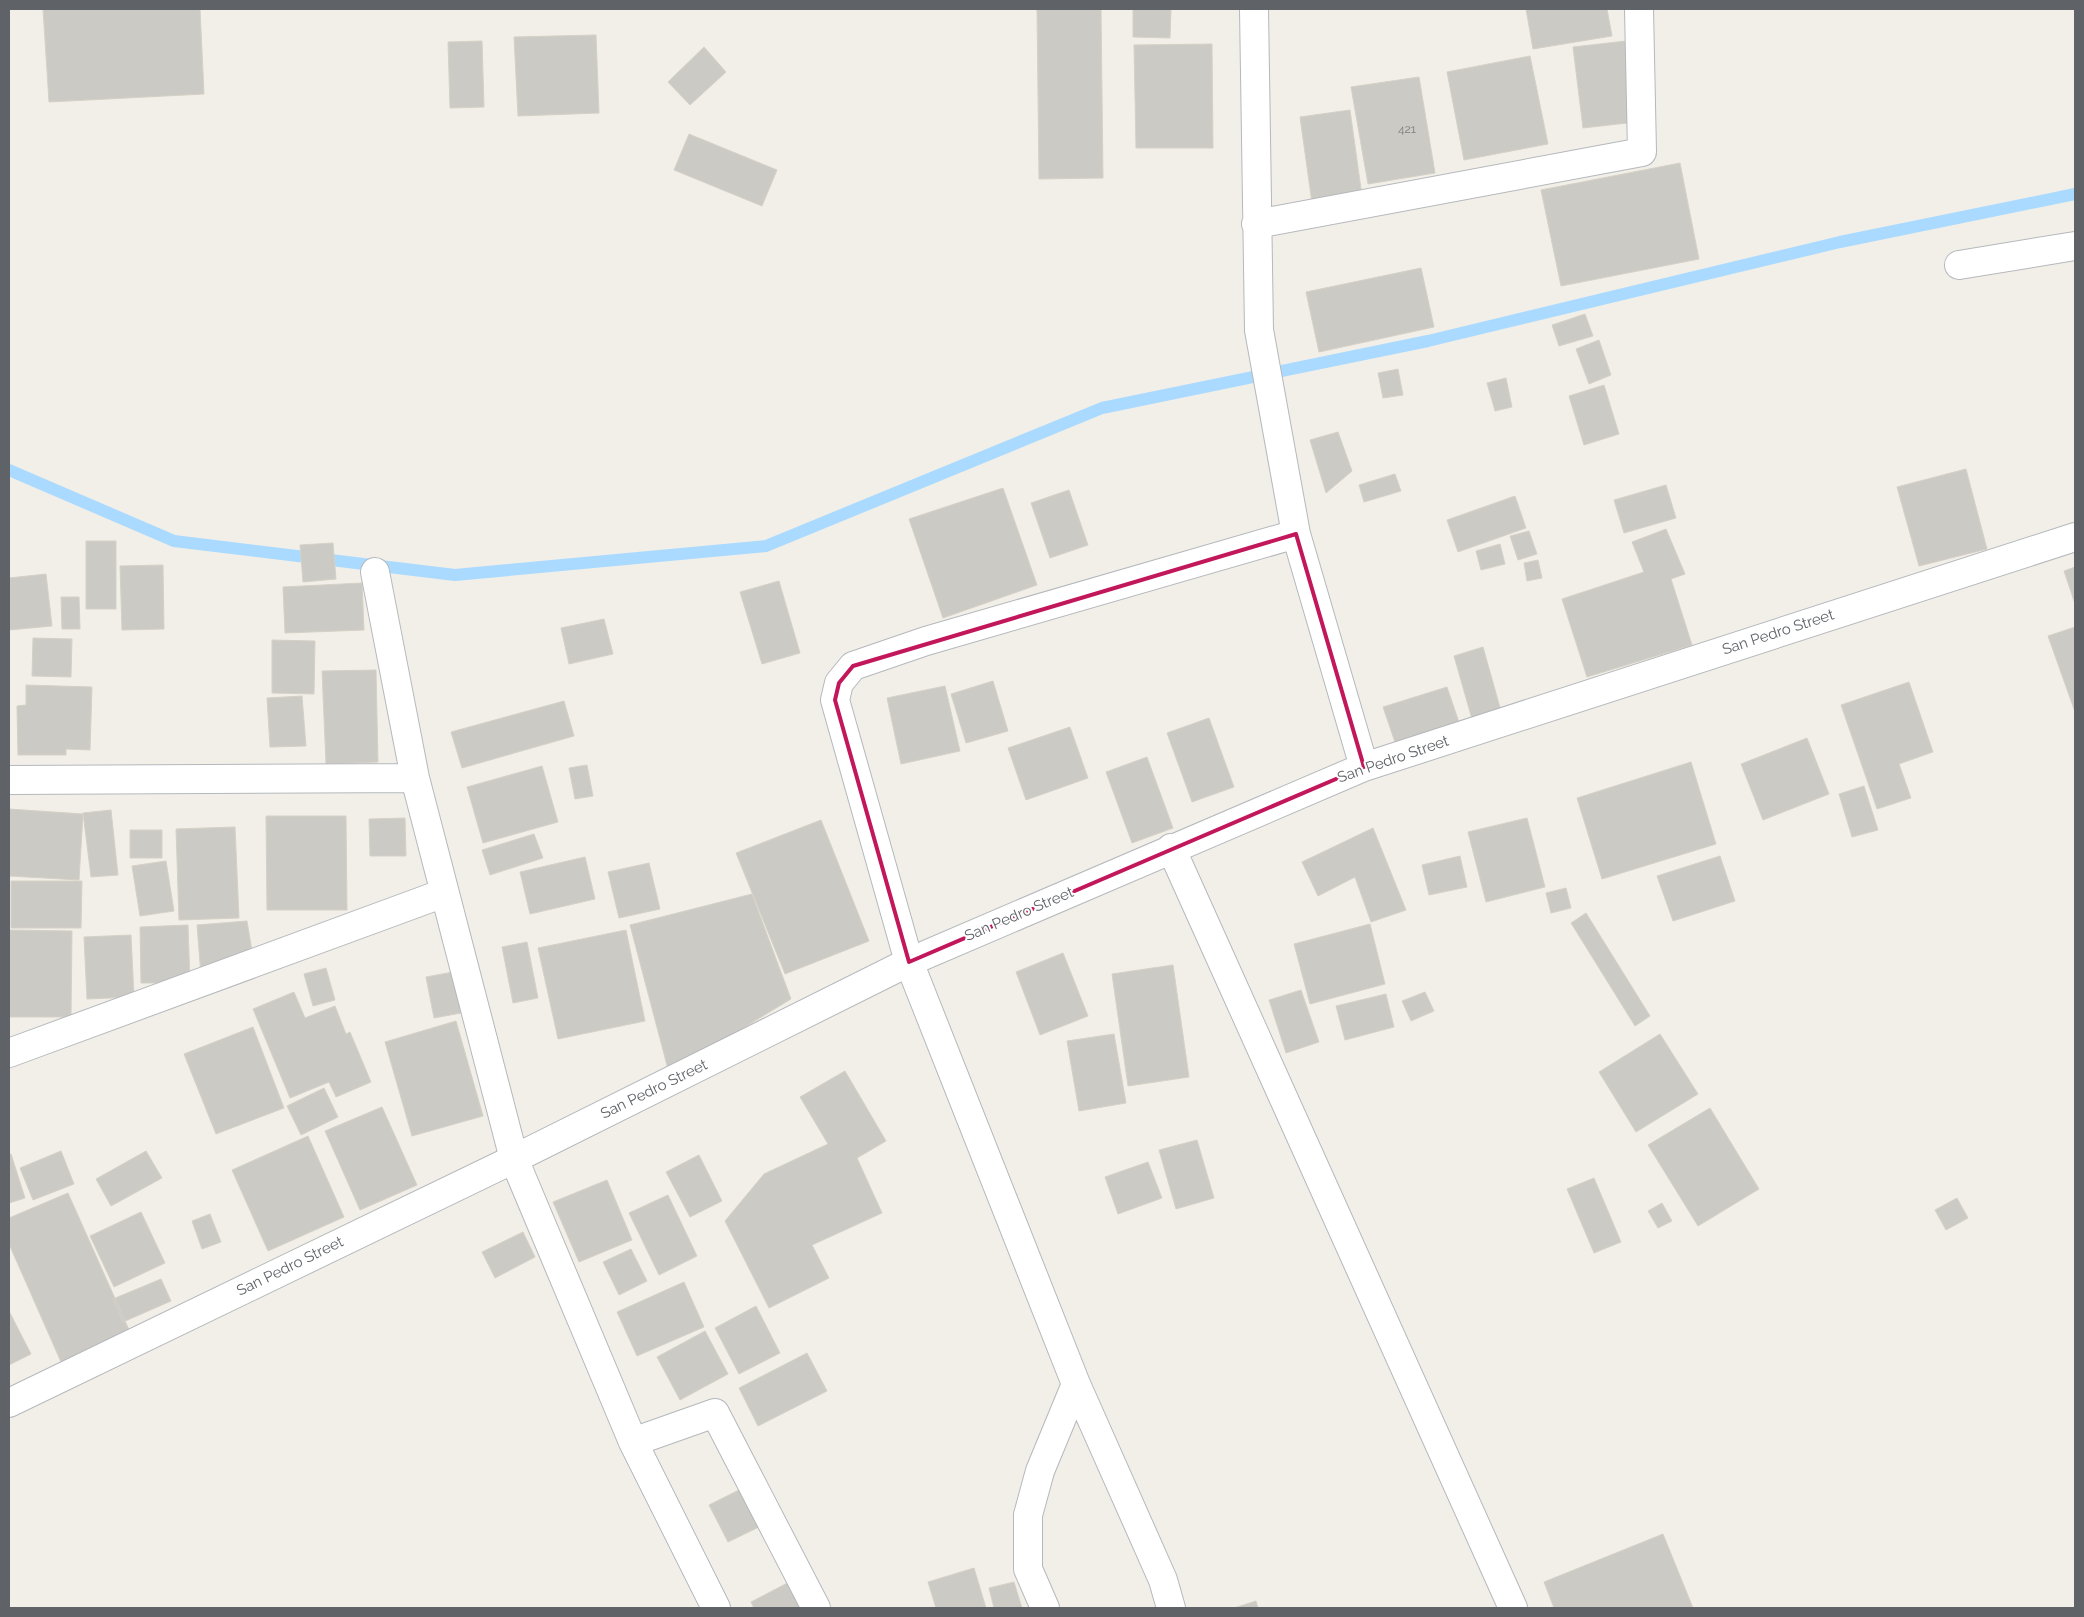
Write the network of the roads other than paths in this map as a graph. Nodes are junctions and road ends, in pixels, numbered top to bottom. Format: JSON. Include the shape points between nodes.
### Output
{"nodes":[{"id":1,"x":1254,"y":9,"type":"edge"},
{"id":2,"x":1639,"y":9,"type":"edge"},
{"id":3,"x":1256,"y":224,"type":"junction"},
{"id":4,"x":2075,"y":246,"type":"edge"},
{"id":5,"x":1960,"y":266,"type":"dead end"},
{"id":6,"x":1296,"y":534,"type":"junction"},
{"id":7,"x":2075,"y":537,"type":"edge"},
{"id":8,"x":375,"y":572,"type":"dead end"},
{"id":9,"x":1364,"y":767,"type":"junction"},
{"id":10,"x":415,"y":778,"type":"junction"},
{"id":11,"x":9,"y":780,"type":"edge"},
{"id":12,"x":1172,"y":848,"type":"junction"},
{"id":13,"x":444,"y":894,"type":"junction"},
{"id":14,"x":909,"y":962,"type":"junction"},
{"id":15,"x":9,"y":1053,"type":"edge"},
{"id":16,"x":514,"y":1159,"type":"junction"},
{"id":17,"x":1076,"y":1384,"type":"junction"},
{"id":18,"x":9,"y":1403,"type":"edge"},
{"id":19,"x":633,"y":1442,"type":"junction"},
{"id":20,"x":716,"y":1608,"type":"edge"},
{"id":21,"x":816,"y":1608,"type":"edge"},
{"id":22,"x":1045,"y":1608,"type":"edge"},
{"id":23,"x":1171,"y":1608,"type":"edge"},
{"id":24,"x":1513,"y":1608,"type":"edge"}],
"edges":[{"from":1,"to":3,"type":"street"},
{"from":2,"to":3,"type":"street","via":[[1642,152]]},
{"from":3,"to":6,"type":"street","via":[[1259,330]]},
{"from":4,"to":5,"type":"street"},
{"from":6,"to":9,"type":"street"},
{"from":6,"to":14,"type":"street","via":[[926,641],[853,666],[839,684],[835,700]]},
{"from":7,"to":9,"type":"street","name":"San Pedro Street"},
{"from":8,"to":10,"type":"street"},
{"from":9,"to":12,"type":"street","name":"San Pedro Street"},
{"from":10,"to":11,"type":"street"},
{"from":10,"to":13,"type":"street"},
{"from":12,"to":14,"type":"street","name":"San Pedro Street"},
{"from":12,"to":24,"type":"street"},
{"from":13,"to":15,"type":"street"},
{"from":13,"to":16,"type":"street"},
{"from":14,"to":16,"type":"street","name":"San Pedro Street"},
{"from":14,"to":17,"type":"street"},
{"from":16,"to":18,"type":"street","name":"San Pedro Street"},
{"from":16,"to":19,"type":"street"},
{"from":17,"to":22,"type":"street","via":[[1040,1471],[1028,1515],[1028,1569]]},
{"from":17,"to":23,"type":"street","via":[[1163,1580]]},
{"from":19,"to":20,"type":"street"},
{"from":19,"to":21,"type":"street","via":[[715,1413]]}]}
